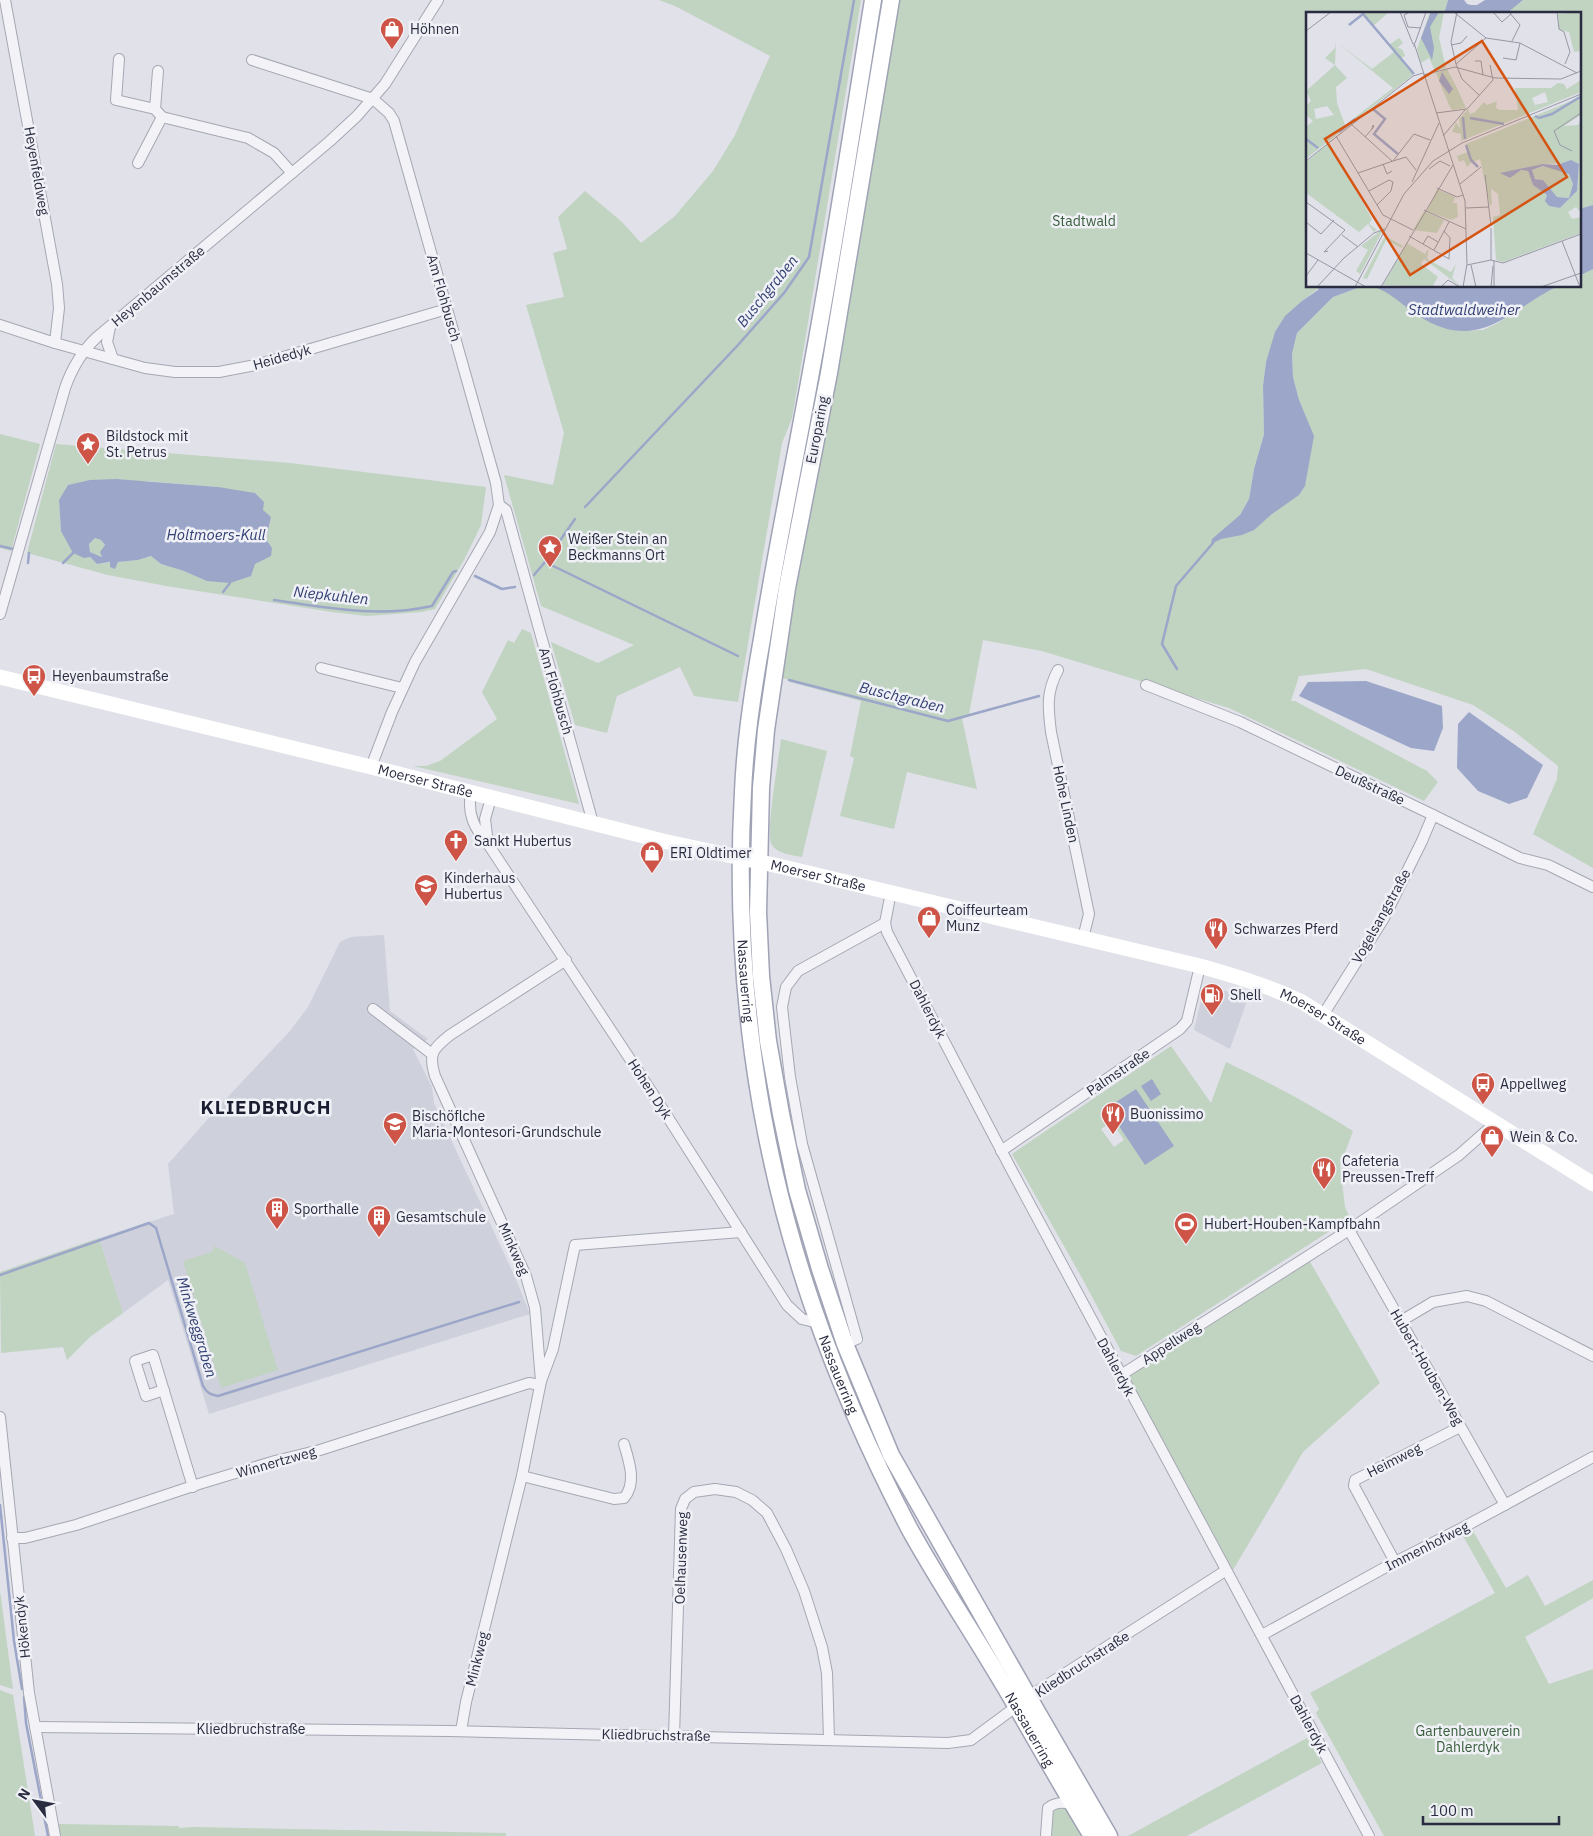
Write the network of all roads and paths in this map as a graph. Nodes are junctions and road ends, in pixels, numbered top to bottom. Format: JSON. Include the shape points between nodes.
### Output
{"nodes":[{"id":1,"x":5,"y":0,"type":"edge"},
{"id":2,"x":438,"y":0,"type":"edge"},
{"id":3,"x":873,"y":0,"type":"edge"},
{"id":4,"x":891,"y":0,"type":"edge"},
{"id":5,"x":119,"y":59,"type":"dead end"},
{"id":6,"x":252,"y":60,"type":"dead end"},
{"id":7,"x":158,"y":71,"type":"dead end"},
{"id":8,"x":373,"y":99,"type":"junction"},
{"id":9,"x":158,"y":113,"type":"junction"},
{"id":10,"x":138,"y":163,"type":"dead end"},
{"id":11,"x":292,"y":173,"type":"junction"},
{"id":12,"x":447,"y":309,"type":"junction"},
{"id":13,"x":0,"y":325,"type":"edge"},
{"id":14,"x":110,"y":326,"type":"junction"},
{"id":15,"x":55,"y":343,"type":"junction"},
{"id":16,"x":84,"y":350,"type":"junction"},
{"id":17,"x":113,"y":359,"type":"junction"},
{"id":18,"x":499,"y":505,"type":"junction"},
{"id":19,"x":0,"y":614,"type":"edge"},
{"id":20,"x":321,"y":668,"type":"dead end"},
{"id":21,"x":1058,"y":670,"type":"dead end"},
{"id":22,"x":0,"y":677,"type":"edge"},
{"id":23,"x":1146,"y":685,"type":"dead end"},
{"id":24,"x":402,"y":688,"type":"junction"},
{"id":25,"x":371,"y":767,"type":"junction"},
{"id":26,"x":471,"y":793,"type":"junction"},
{"id":27,"x":491,"y":798,"type":"junction"},
{"id":28,"x":1434,"y":814,"type":"junction"},
{"id":29,"x":593,"y":823,"type":"junction"},
{"id":30,"x":488,"y":844,"type":"junction"},
{"id":31,"x":740,"y":859,"type":"junction"},
{"id":32,"x":759,"y":862,"type":"junction"},
{"id":33,"x":1593,"y":887,"type":"edge"},
{"id":34,"x":891,"y":892,"type":"junction"},
{"id":35,"x":885,"y":922,"type":"junction"},
{"id":36,"x":1083,"y":938,"type":"junction"},
{"id":37,"x":566,"y":960,"type":"junction"},
{"id":38,"x":1200,"y":966,"type":"junction"},
{"id":39,"x":372,"y":1009,"type":"dead end"},
{"id":40,"x":1323,"y":1015,"type":"junction"},
{"id":41,"x":432,"y":1054,"type":"junction"},
{"id":42,"x":1494,"y":1124,"type":"junction"},
{"id":43,"x":1001,"y":1151,"type":"junction"},
{"id":44,"x":1593,"y":1184,"type":"edge"},
{"id":45,"x":1349,"y":1230,"type":"junction"},
{"id":46,"x":741,"y":1232,"type":"junction"},
{"id":47,"x":818,"y":1322,"type":"junction"},
{"id":48,"x":1401,"y":1322,"type":"junction"},
{"id":49,"x":851,"y":1342,"type":"junction"},
{"id":50,"x":1593,"y":1356,"type":"edge"},
{"id":51,"x":1120,"y":1375,"type":"junction"},
{"id":52,"x":540,"y":1383,"type":"junction"},
{"id":53,"x":164,"y":1390,"type":"dead end"},
{"id":54,"x":0,"y":1417,"type":"edge"},
{"id":55,"x":1460,"y":1427,"type":"junction"},
{"id":56,"x":624,"y":1444,"type":"dead end"},
{"id":57,"x":1593,"y":1457,"type":"edge"},
{"id":58,"x":522,"y":1476,"type":"junction"},
{"id":59,"x":193,"y":1487,"type":"junction"},
{"id":60,"x":1505,"y":1505,"type":"junction"},
{"id":61,"x":12,"y":1538,"type":"junction"},
{"id":62,"x":1395,"y":1562,"type":"junction"},
{"id":63,"x":1225,"y":1571,"type":"junction"},
{"id":64,"x":1262,"y":1635,"type":"junction"},
{"id":65,"x":1023,"y":1703,"type":"junction"},
{"id":66,"x":35,"y":1727,"type":"junction"},
{"id":67,"x":461,"y":1731,"type":"junction"},
{"id":68,"x":674,"y":1736,"type":"junction"},
{"id":69,"x":829,"y":1739,"type":"junction"},
{"id":70,"x":1073,"y":1805,"type":"junction"},
{"id":71,"x":55,"y":1836,"type":"edge"},
{"id":72,"x":1046,"y":1836,"type":"edge"},
{"id":73,"x":1092,"y":1836,"type":"edge"},
{"id":74,"x":1110,"y":1836,"type":"edge"},
{"id":75,"x":1369,"y":1836,"type":"edge"}],
"edges":[{"from":1,"to":15,"type":"street","name":"Heyenfeldweg","via":[[58,284]]},
{"from":2,"to":8,"type":"street","name":"Heyenbaumstraße"},
{"from":3,"to":31,"type":"main road","name":"Europaring","via":[[812,370],[770,585],[743,789]]},
{"from":4,"to":32,"type":"main road","name":"Europaring","via":[[832,354],[773,674],[761,788]]},
{"from":5,"to":9,"type":"street","via":[[116,100]]},
{"from":6,"to":8,"type":"street"},
{"from":7,"to":9,"type":"street"},
{"from":8,"to":11,"type":"street","name":"Heyenbaumstraße"},
{"from":8,"to":12,"type":"street","name":"Am Flohbusch","via":[[394,121]]},
{"from":9,"to":10,"type":"street"},
{"from":9,"to":11,"type":"street","via":[[248,138],[274,153]]},
{"from":11,"to":14,"type":"street","name":"Heyenbaumstraße"},
{"from":12,"to":17,"type":"street","name":"Heidedyk","via":[[236,370],[167,371]]},
{"from":12,"to":18,"type":"street","name":"Am Flohbusch","via":[[496,483]]},
{"from":13,"to":15,"type":"street","name":"Heidedyk"},
{"from":14,"to":16,"type":"street","name":"Heyenbaumstraße"},
{"from":14,"to":17,"type":"street","via":[[106,342]]},
{"from":15,"to":16,"type":"street","name":"Heidedyk"},
{"from":16,"to":17,"type":"street","name":"Heidedyk"},
{"from":16,"to":19,"type":"street","name":"Heyenbaumstraße","via":[[65,388]]},
{"from":18,"to":24,"type":"street","name":"Am Flohbusch","via":[[490,532]]},
{"from":18,"to":29,"type":"street","name":"Am Flohbusch","via":[[506,510]]},
{"from":20,"to":24,"type":"street"},
{"from":21,"to":36,"type":"street","name":"Hohe Linden","via":[[1047,705],[1089,914]]},
{"from":22,"to":25,"type":"main road","name":"Moerser Straße"},
{"from":23,"to":28,"type":"street","name":"Deußstraße","via":[[1240,722]]},
{"from":24,"to":25,"type":"street","name":"Am Flohbusch"},
{"from":25,"to":26,"type":"main road","name":"Moerser Straße"},
{"from":26,"to":27,"type":"main road","name":"Moerser Straße"},
{"from":26,"to":30,"type":"street","name":"Hohen Dyk","via":[[469,813]]},
{"from":27,"to":29,"type":"main road","name":"Moerser Straße"},
{"from":27,"to":30,"type":"street","name":"Hohen Dyk","via":[[485,819]]},
{"from":28,"to":33,"type":"street","name":"Deußstraße","via":[[1520,858],[1548,865]]},
{"from":28,"to":40,"type":"street","name":"Vogelsangstraße","via":[[1384,918]]},
{"from":29,"to":31,"type":"main road","name":"Moerser Straße"},
{"from":30,"to":37,"type":"street","name":"Hohen Dyk"},
{"from":31,"to":32,"type":"main road","name":"Moerser Straße"},
{"from":31,"to":47,"type":"main road","name":"Nassauerring","via":[[744,978],[752,1045],[778,1190]]},
{"from":32,"to":34,"type":"main road","name":"Moerser Straße"},
{"from":32,"to":49,"type":"main road","name":"Nassauerring","via":[[761,976],[781,1114],[797,1190],[828,1295]]},
{"from":34,"to":35,"type":"street"},
{"from":34,"to":36,"type":"main road","name":"Moerser Straße"},
{"from":35,"to":43,"type":"street","name":"Dahlerdyk","via":[[887,932]]},
{"from":35,"to":49,"type":"street","name":"Nassauerring","via":[[798,971],[786,987],[782,1007],[802,1144]]},
{"from":36,"to":38,"type":"main road","name":"Moerser Straße"},
{"from":37,"to":41,"type":"street","via":[[450,1035]]},
{"from":37,"to":46,"type":"street","name":"Hohen Dyk"},
{"from":38,"to":40,"type":"main road","name":"Moerser Straße","via":[[1279,991]]},
{"from":38,"to":43,"type":"street","name":"Palmstraße","via":[[1187,1021],[1180,1030]]},
{"from":39,"to":41,"type":"street"},
{"from":40,"to":42,"type":"main road","name":"Moerser Straße"},
{"from":41,"to":52,"type":"street","name":"Minkweg","via":[[435,1076],[526,1276],[535,1308]]},
{"from":42,"to":44,"type":"main road","name":"Moerser Straße"},
{"from":42,"to":45,"type":"street","name":"Appellweg","via":[[1459,1155]]},
{"from":43,"to":51,"type":"street","name":"Dahlerdyk"},
{"from":45,"to":48,"type":"street","name":"Hubert-Houben-Weg"},
{"from":45,"to":51,"type":"street","name":"Appellweg"},
{"from":46,"to":47,"type":"street","name":"Hohen Dyk","via":[[787,1305],[802,1319]]},
{"from":46,"to":52,"type":"street","name":"Minkweg","via":[[575,1245],[552,1349]]},
{"from":47,"to":65,"type":"main road","name":"Nassauerring","via":[[856,1418],[911,1532]]},
{"from":48,"to":50,"type":"street","via":[[1433,1302],[1467,1296],[1486,1301]]},
{"from":48,"to":55,"type":"street","name":"Hubert-Houben-Weg"},
{"from":49,"to":65,"type":"main road","name":"Nassauerring","via":[[891,1455]]},
{"from":51,"to":63,"type":"street","name":"Dahlerdyk"},
{"from":52,"to":58,"type":"street","name":"Minkweg"},
{"from":52,"to":59,"type":"street","name":"Winnertzweg","via":[[529,1383]]},
{"from":53,"to":59,"type":"street"},
{"from":54,"to":61,"type":"street","name":"Hökendyk"},
{"from":55,"to":60,"type":"street","name":"Hubert-Houben-Weg"},
{"from":55,"to":62,"type":"street","name":"Heimweg","via":[[1355,1480],[1354,1486]]},
{"from":56,"to":58,"type":"street","via":[[631,1468],[631,1484],[630,1492],[624,1498],[614,1499]]},
{"from":57,"to":60,"type":"street","name":"Immenhofweg"},
{"from":58,"to":67,"type":"street","name":"Minkweg"},
{"from":59,"to":61,"type":"street","name":"Winnertzweg","via":[[76,1525],[25,1538]]},
{"from":60,"to":62,"type":"street","name":"Immenhofweg"},
{"from":61,"to":66,"type":"street","name":"Hökendyk"},
{"from":62,"to":64,"type":"street","name":"Immenhofweg"},
{"from":63,"to":64,"type":"street","name":"Dahlerdyk"},
{"from":63,"to":65,"type":"street","name":"Kliedbruchstraße"},
{"from":64,"to":75,"type":"street","name":"Dahlerdyk"},
{"from":65,"to":69,"type":"street","name":"Kliedbruchstraße","via":[[972,1740],[948,1743]]},
{"from":65,"to":70,"type":"main road","name":"Nassauerring"},
{"from":65,"to":74,"type":"main road","name":"Nassauerring"},
{"from":66,"to":67,"type":"street","name":"Kliedbruchstraße"},
{"from":66,"to":71,"type":"street","name":"Hökendyk"},
{"from":67,"to":68,"type":"street","name":"Kliedbruchstraße"},
{"from":68,"to":69,"type":"street","name":"Kliedbruchstraße"},
{"from":68,"to":69,"type":"street","name":"Oelhausenweg","via":[[682,1509],[685,1499],[694,1492],[715,1489],[736,1492],[752,1500],[766,1513],[786,1549],[822,1647],[827,1673]]},
{"from":70,"to":72,"type":"street","via":[[1054,1804],[1048,1808]]},
{"from":70,"to":73,"type":"main road","name":"Nassauerring"}]}
